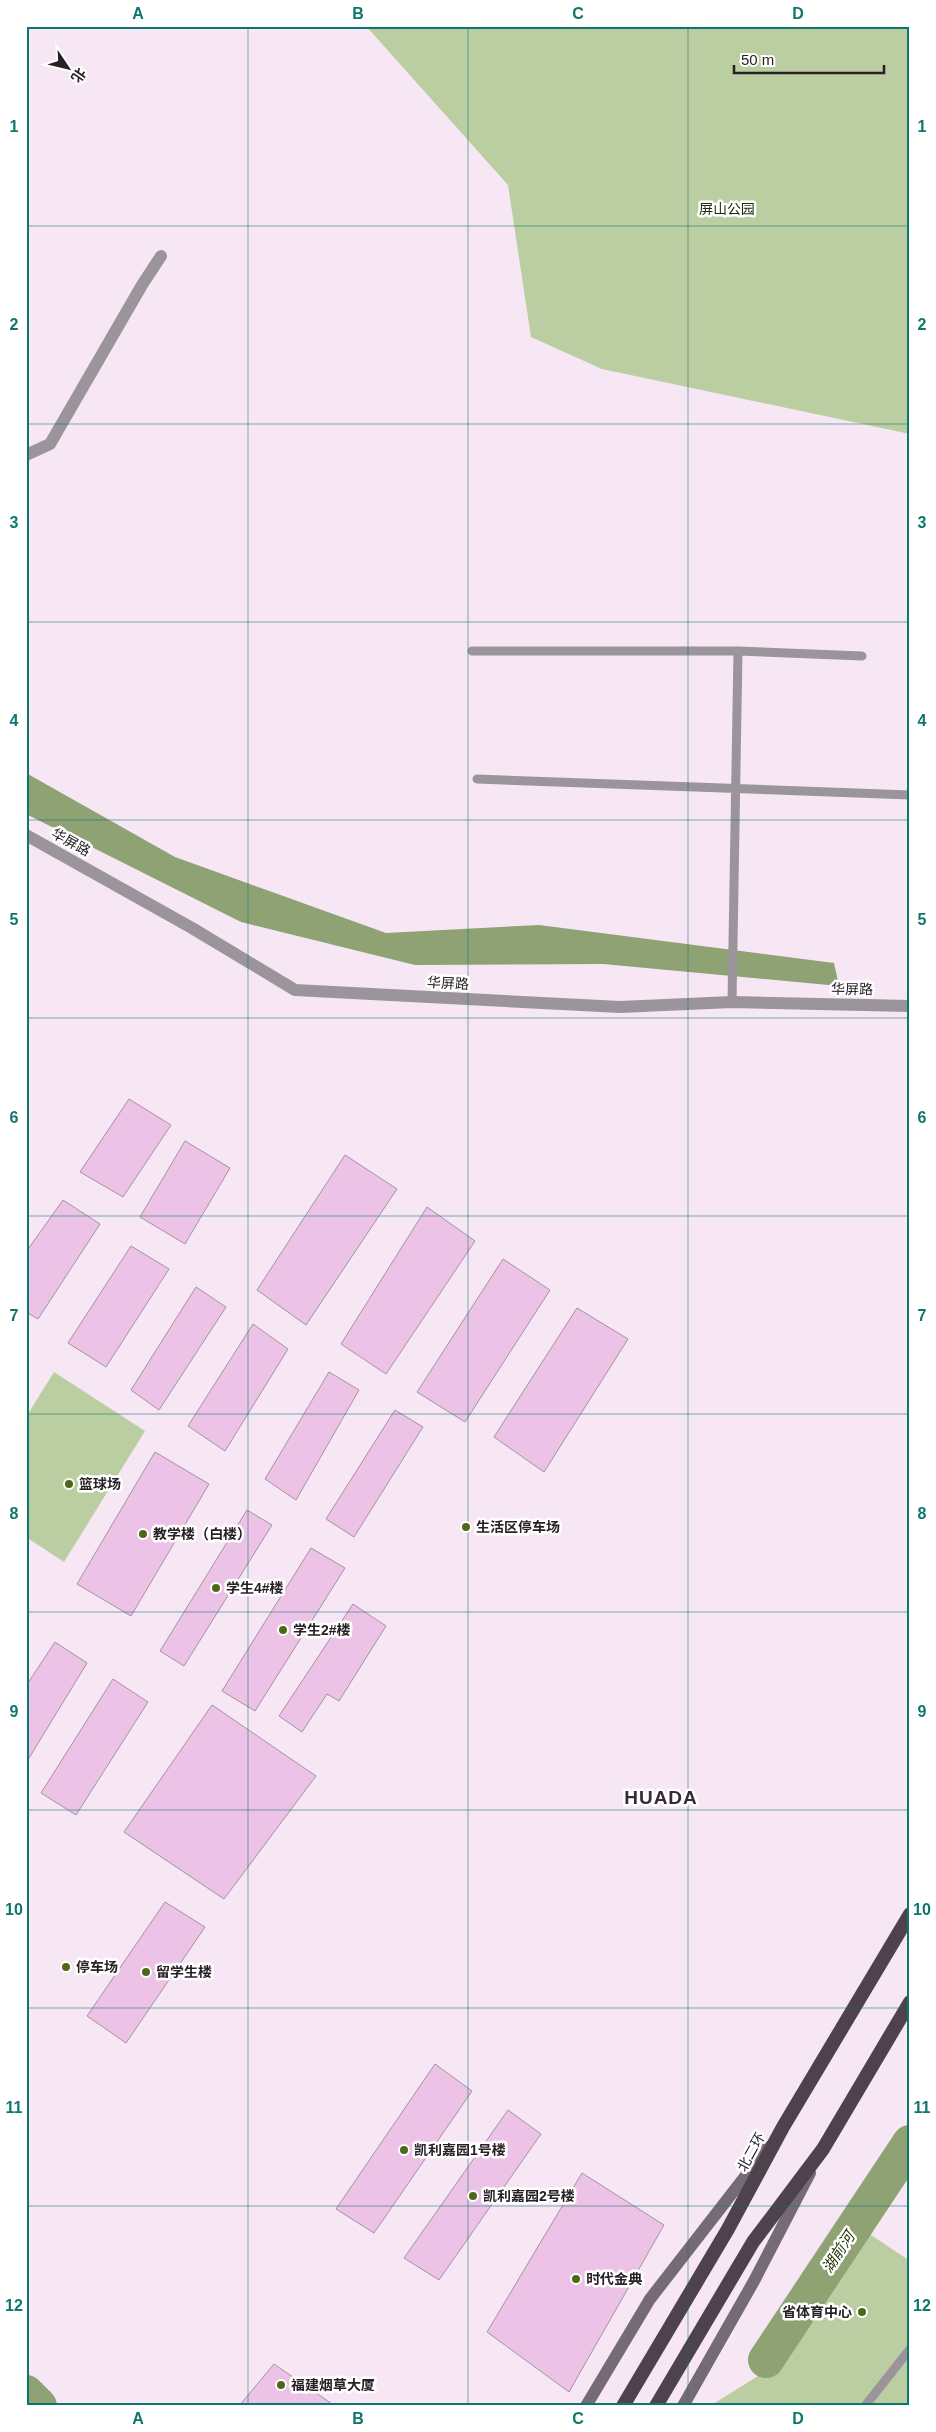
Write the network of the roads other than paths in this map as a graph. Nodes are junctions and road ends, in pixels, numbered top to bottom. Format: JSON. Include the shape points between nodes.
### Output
{"nodes":[{"id":1,"x":162,"y":256,"type":"dead end"},
{"id":2,"x":26,"y":455,"type":"edge"},
{"id":3,"x":472,"y":651,"type":"dead end"},
{"id":4,"x":738,"y":651,"type":"junction"},
{"id":5,"x":862,"y":656,"type":"dead end"},
{"id":6,"x":477,"y":779,"type":"dead end"},
{"id":7,"x":736,"y":788,"type":"junction"},
{"id":8,"x":910,"y":795,"type":"edge"},
{"id":9,"x":26,"y":834,"type":"edge"},
{"id":10,"x":732,"y":1002,"type":"junction"},
{"id":11,"x":910,"y":1006,"type":"edge"},
{"id":12,"x":910,"y":1914,"type":"edge"},
{"id":13,"x":910,"y":2002,"type":"edge"},
{"id":14,"x":783,"y":2127,"type":"junction"},
{"id":15,"x":823,"y":2149,"type":"junction"},
{"id":16,"x":910,"y":2349,"type":"edge"},
{"id":17,"x":586,"y":2406,"type":"edge"},
{"id":18,"x":623,"y":2406,"type":"edge"},
{"id":19,"x":656,"y":2406,"type":"edge"},
{"id":20,"x":683,"y":2406,"type":"edge"},
{"id":21,"x":865,"y":2406,"type":"edge"}],
"edges":[{"from":1,"to":2,"type":"street","via":[[50,444]]},
{"from":3,"to":4,"type":"lane"},
{"from":4,"to":5,"type":"lane"},
{"from":4,"to":7,"type":"lane"},
{"from":6,"to":7,"type":"lane"},
{"from":7,"to":8,"type":"lane"},
{"from":7,"to":10,"type":"lane"},
{"from":9,"to":10,"type":"street","name":"华屏路","via":[[296,990],[620,1007]]},
{"from":10,"to":11,"type":"street","name":"华屏路"},
{"from":12,"to":14,"type":"highway","name":"北二环"},
{"from":13,"to":15,"type":"highway"},
{"from":14,"to":17,"type":"main road","via":[[650,2299]]},
{"from":14,"to":18,"type":"highway","name":"北二环","via":[[728,2229]]},
{"from":15,"to":19,"type":"highway","via":[[753,2242]]},
{"from":15,"to":20,"type":"main road","via":[[754,2281]]},
{"from":16,"to":21,"type":"lane"}]}
